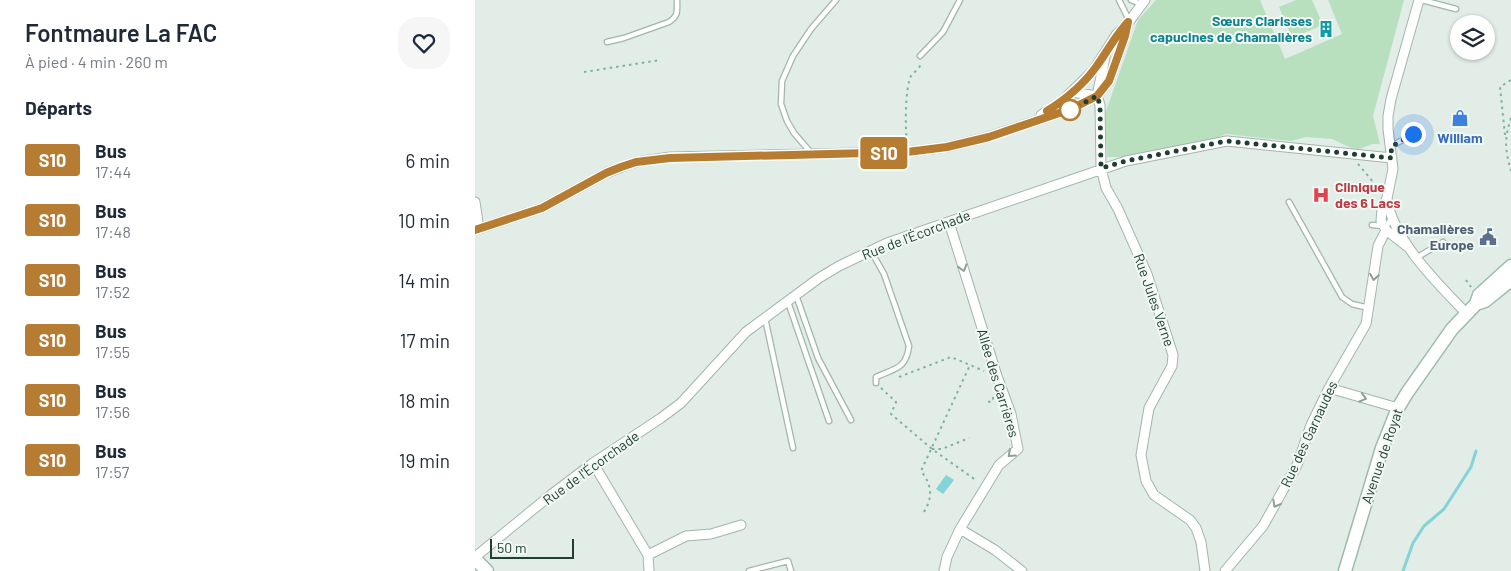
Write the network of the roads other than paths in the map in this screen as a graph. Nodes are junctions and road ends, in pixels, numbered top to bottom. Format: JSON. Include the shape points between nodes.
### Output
{"nodes":[{"id":1,"x":677,"y":0,"type":"edge"},
{"id":2,"x":836,"y":0,"type":"edge"},
{"id":3,"x":960,"y":0,"type":"edge"},
{"id":4,"x":1119,"y":0,"type":"edge"},
{"id":5,"x":1131,"y":0,"type":"edge"},
{"id":6,"x":1420,"y":0,"type":"edge"},
{"id":7,"x":1143,"y":2,"type":"edge"},
{"id":8,"x":1456,"y":9,"type":"dead end"},
{"id":9,"x":1128,"y":22,"type":"junction"},
{"id":10,"x":607,"y":42,"type":"dead end"},
{"id":11,"x":1106,"y":52,"type":"junction"},
{"id":12,"x":920,"y":56,"type":"road end"},
{"id":13,"x":1073,"y":92,"type":"junction"},
{"id":14,"x":1097,"y":96,"type":"junction"},
{"id":15,"x":1032,"y":121,"type":"junction"},
{"id":16,"x":1418,"y":131,"type":"dead end"},
{"id":17,"x":1391,"y":147,"type":"junction"},
{"id":18,"x":813,"y":154,"type":"junction"},
{"id":19,"x":1392,"y":158,"type":"junction"},
{"id":20,"x":1101,"y":168,"type":"junction"},
{"id":21,"x":1387,"y":198,"type":"junction"},
{"id":22,"x":475,"y":202,"type":"edge"},
{"id":23,"x":1289,"y":202,"type":"dead end"},
{"id":24,"x":1391,"y":216,"type":"junction"},
{"id":25,"x":949,"y":222,"type":"junction"},
{"id":26,"x":1372,"y":225,"type":"dead end"},
{"id":27,"x":1385,"y":228,"type":"junction"},
{"id":28,"x":477,"y":230,"type":"edge"},
{"id":29,"x":1403,"y":237,"type":"junction"},
{"id":30,"x":1443,"y":242,"type":"dead end"},
{"id":31,"x":1409,"y":248,"type":"junction"},
{"id":32,"x":871,"y":250,"type":"junction"},
{"id":33,"x":1417,"y":258,"type":"junction"},
{"id":34,"x":1511,"y":266,"type":"edge"},
{"id":35,"x":1511,"y":280,"type":"edge"},
{"id":36,"x":796,"y":294,"type":"junction"},
{"id":37,"x":787,"y":300,"type":"junction"},
{"id":38,"x":1476,"y":304,"type":"junction"},
{"id":39,"x":1369,"y":308,"type":"junction"},
{"id":40,"x":1466,"y":313,"type":"junction"},
{"id":41,"x":765,"y":317,"type":"junction"},
{"id":42,"x":876,"y":383,"type":"road end"},
{"id":43,"x":1329,"y":388,"type":"junction"},
{"id":44,"x":1398,"y":408,"type":"junction"},
{"id":45,"x":851,"y":420,"type":"dead end"},
{"id":46,"x":829,"y":421,"type":"dead end"},
{"id":47,"x":793,"y":448,"type":"dead end"},
{"id":48,"x":593,"y":463,"type":"junction"},
{"id":49,"x":741,"y":525,"type":"dead end"},
{"id":50,"x":960,"y":529,"type":"junction"},
{"id":51,"x":649,"y":555,"type":"junction"},
{"id":52,"x":475,"y":558,"type":"edge"},
{"id":53,"x":487,"y":571,"type":"edge"},
{"id":54,"x":649,"y":571,"type":"edge"},
{"id":55,"x":749,"y":571,"type":"edge"},
{"id":56,"x":791,"y":571,"type":"edge"},
{"id":57,"x":944,"y":571,"type":"edge"},
{"id":58,"x":1022,"y":571,"type":"edge"},
{"id":59,"x":1205,"y":571,"type":"edge"},
{"id":60,"x":1225,"y":571,"type":"edge"},
{"id":61,"x":1345,"y":571,"type":"edge"}],
"edges":[{"from":1,"to":10,"type":"lane","via":[[675,18],[669,22]]},
{"from":2,"to":18,"type":"lane","via":[[793,56],[782,81],[781,104],[787,120]]},
{"from":3,"to":12,"type":"lane","via":[[943,32]]},
{"from":4,"to":9,"type":"lane"},
{"from":5,"to":7,"type":"lane"},
{"from":6,"to":8,"type":"lane"},
{"from":6,"to":17,"type":"street","name":"Rue des Garnaudes","via":[[1391,98],[1388,116]]},
{"from":7,"to":9,"type":"street"},
{"from":9,"to":11,"type":"street"},
{"from":9,"to":14,"type":"street","via":[[1109,81]]},
{"from":11,"to":13,"type":"street"},
{"from":11,"to":14,"type":"street","name":"Rue Jules Verne"},
{"from":13,"to":14,"type":"street"},
{"from":13,"to":15,"type":"street"},
{"from":14,"to":15,"type":"street","via":[[1071,109]]},
{"from":14,"to":20,"type":"street","name":"Rue Jules Verne"},
{"from":15,"to":18,"type":"street","via":[[970,142],[931,150]]},
{"from":16,"to":17,"type":"lane"},
{"from":17,"to":19,"type":"street","name":"Rue des Garnaudes"},
{"from":18,"to":28,"type":"street","via":[[636,162],[606,173],[542,208]]},
{"from":19,"to":20,"type":"street","name":"Rue de l'Écorchade","via":[[1227,141]]},
{"from":19,"to":21,"type":"street","name":"Rue des Garnaudes"},
{"from":20,"to":25,"type":"street","name":"Rue de l'Écorchade"},
{"from":20,"to":59,"type":"street","name":"Rue Jules Verne","via":[[1106,188],[1147,274],[1173,355],[1172,366],[1149,408],[1141,455],[1146,481],[1154,495],[1190,520],[1196,528]]},
{"from":21,"to":24,"type":"street","name":"Rue des Garnaudes"},
{"from":21,"to":27,"type":"street","name":"Rue des Garnaudes","via":[[1381,221]]},
{"from":22,"to":28,"type":"street"},
{"from":23,"to":39,"type":"lane","via":[[1342,297],[1352,304]]},
{"from":24,"to":27,"type":"lane"},
{"from":24,"to":29,"type":"street","name":"Rue des Garnaudes"},
{"from":25,"to":32,"type":"street","name":"Rue de l'Écorchade"},
{"from":25,"to":50,"type":"street","name":"Allée des Carrières","one_way":true,"via":[[1011,414],[1018,449],[999,466]]},
{"from":26,"to":27,"type":"lane"},
{"from":27,"to":29,"type":"street"},
{"from":27,"to":31,"type":"street"},
{"from":27,"to":39,"type":"street","name":"Rue des Garnaudes","one_way":true},
{"from":29,"to":31,"type":"street","name":"Rue des Garnaudes"},
{"from":30,"to":33,"type":"lane"},
{"from":31,"to":33,"type":"street"},
{"from":32,"to":36,"type":"street","name":"Rue de l'Écorchade"},
{"from":32,"to":42,"type":"lane","via":[[885,274],[909,346],[907,358],[900,366],[876,377]]},
{"from":33,"to":40,"type":"street"},
{"from":34,"to":38,"type":"main road","name":"Avenue de Royat","via":[[1479,295]]},
{"from":35,"to":38,"type":"main road","name":"Avenue de Royat","via":[[1485,301]]},
{"from":36,"to":37,"type":"street","name":"Rue de l'Écorchade"},
{"from":36,"to":45,"type":"lane","via":[[818,358]]},
{"from":37,"to":41,"type":"street","name":"Rue de l'Écorchade"},
{"from":37,"to":46,"type":"lane"},
{"from":38,"to":40,"type":"main road","name":"Avenue de Royat"},
{"from":39,"to":43,"type":"street","name":"Rue des Garnaudes","via":[[1366,324]]},
{"from":40,"to":44,"type":"main road","name":"Avenue de Royat"},
{"from":41,"to":47,"type":"lane"},
{"from":41,"to":48,"type":"street","name":"Rue de l'Écorchade","via":[[745,332],[681,403]]},
{"from":43,"to":44,"type":"street","one_way":true},
{"from":43,"to":60,"type":"street","name":"Rue des Garnaudes","one_way":true,"via":[[1297,464],[1263,526]]},
{"from":44,"to":61,"type":"main road","name":"Avenue de Royat","via":[[1382,448]]},
{"from":48,"to":51,"type":"street"},
{"from":48,"to":52,"type":"street","name":"Rue de l'Écorchade"},
{"from":49,"to":51,"type":"street","via":[[711,534],[686,536]]},
{"from":50,"to":57,"type":"street"},
{"from":50,"to":58,"type":"street"},
{"from":51,"to":54,"type":"street"},
{"from":52,"to":53,"type":"main road"},
{"from":55,"to":56,"type":"lane","via":[[788,561]]}]}
